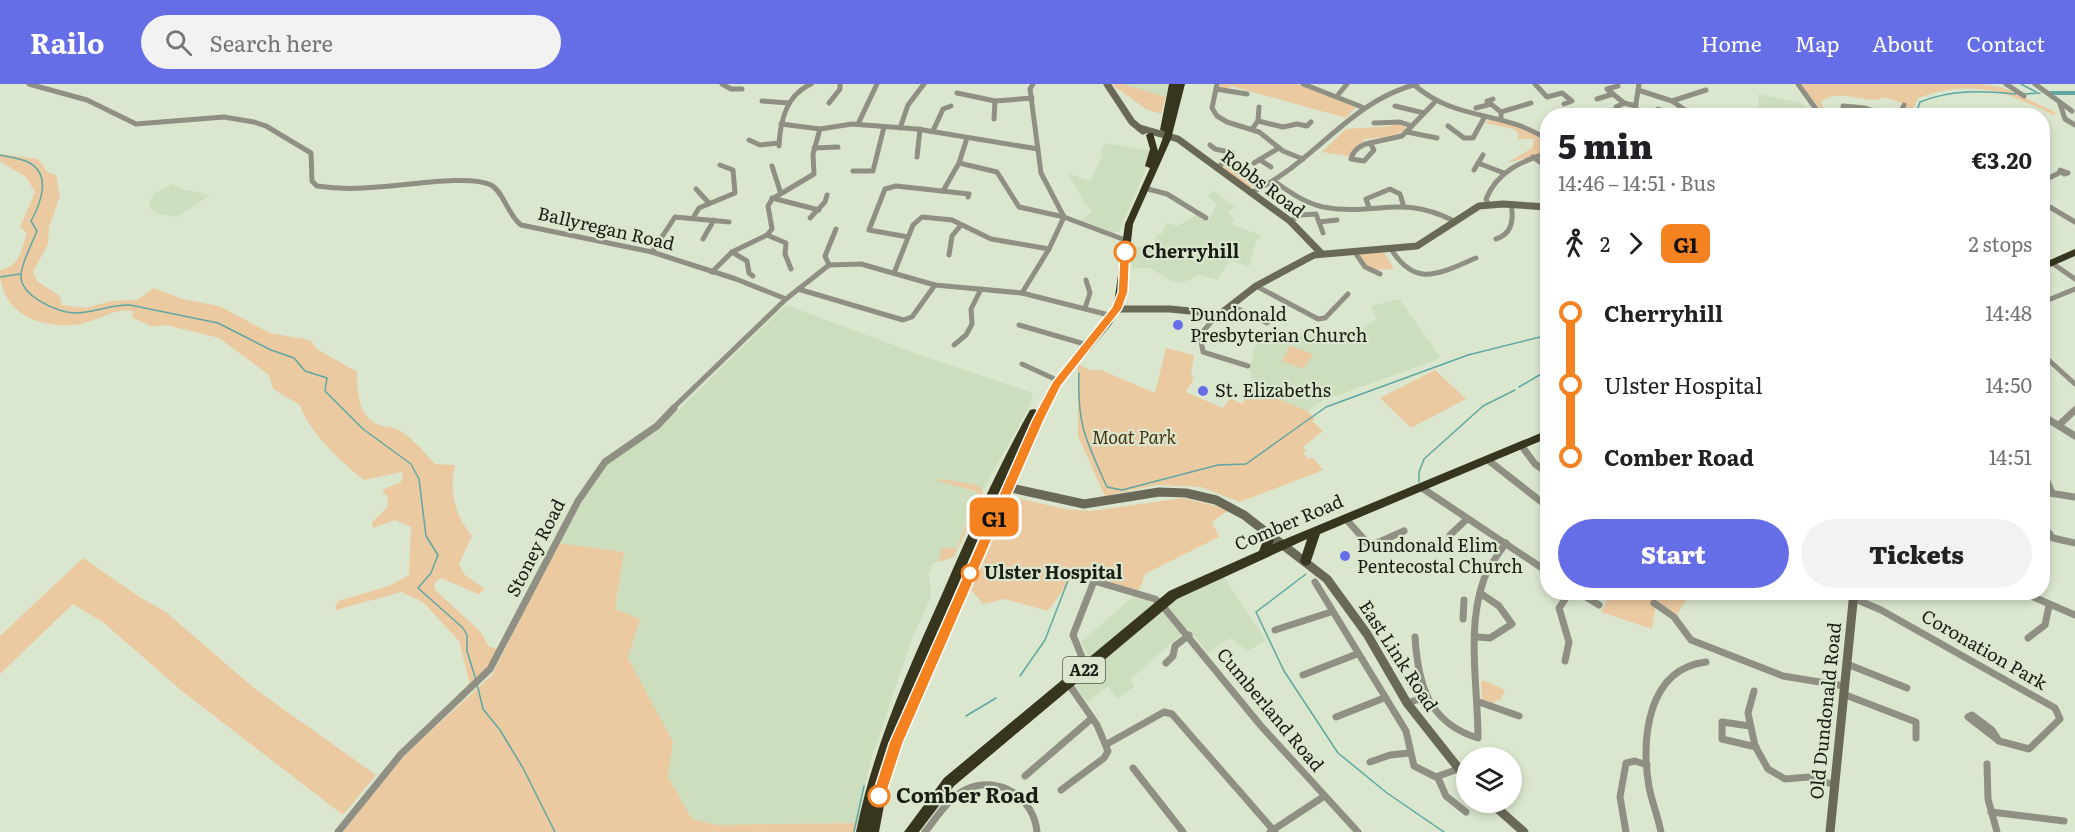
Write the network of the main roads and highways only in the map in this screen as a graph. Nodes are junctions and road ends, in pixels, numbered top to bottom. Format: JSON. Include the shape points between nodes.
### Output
{"nodes":[{"id":1,"x":1173,"y":84,"type":"edge"},
{"id":2,"x":1182,"y":84,"type":"edge"},
{"id":3,"x":1150,"y":135,"type":"road end"},
{"id":4,"x":1165,"y":137,"type":"junction"},
{"id":5,"x":1145,"y":185,"type":"junction"},
{"id":6,"x":2075,"y":252,"type":"edge"},
{"id":7,"x":2050,"y":264,"type":"edge"},
{"id":8,"x":1057,"y":384,"type":"junction"},
{"id":9,"x":1540,"y":437,"type":"edge"},
{"id":10,"x":1002,"y":486,"type":"junction"},
{"id":11,"x":1269,"y":532,"type":"road end"},
{"id":12,"x":1315,"y":532,"type":"junction"},
{"id":13,"x":1263,"y":554,"type":"junction"},
{"id":14,"x":1306,"y":561,"type":"road end"},
{"id":15,"x":863,"y":832,"type":"edge"},
{"id":16,"x":872,"y":832,"type":"edge"},
{"id":17,"x":911,"y":832,"type":"edge"}],
"edges":[{"from":1,"to":4,"type":"highway"},
{"from":2,"to":4,"type":"highway"},
{"from":3,"to":5,"type":"highway","via":[[1154,149],[1144,176]]},
{"from":4,"to":5,"type":"highway"},
{"from":5,"to":8,"type":"highway","via":[[1125,240],[1123,292],[1115,312]]},
{"from":6,"to":7,"type":"highway"},
{"from":8,"to":10,"type":"highway"},
{"from":8,"to":10,"type":"highway","via":[[1040,404]]},
{"from":9,"to":12,"type":"highway","name":"Comber Road","number":"A22"},
{"from":10,"to":15,"type":"highway","via":[[971,540],[888,731],[874,773]]},
{"from":10,"to":16,"type":"highway","via":[[896,743]]},
{"from":11,"to":13,"type":"highway"},
{"from":12,"to":13,"type":"highway","name":"Comber Road","number":"A22"},
{"from":12,"to":14,"type":"highway"},
{"from":13,"to":17,"type":"highway","name":"Comber Road","number":"A22","via":[[1189,586],[1161,604],[950,782]]}]}
